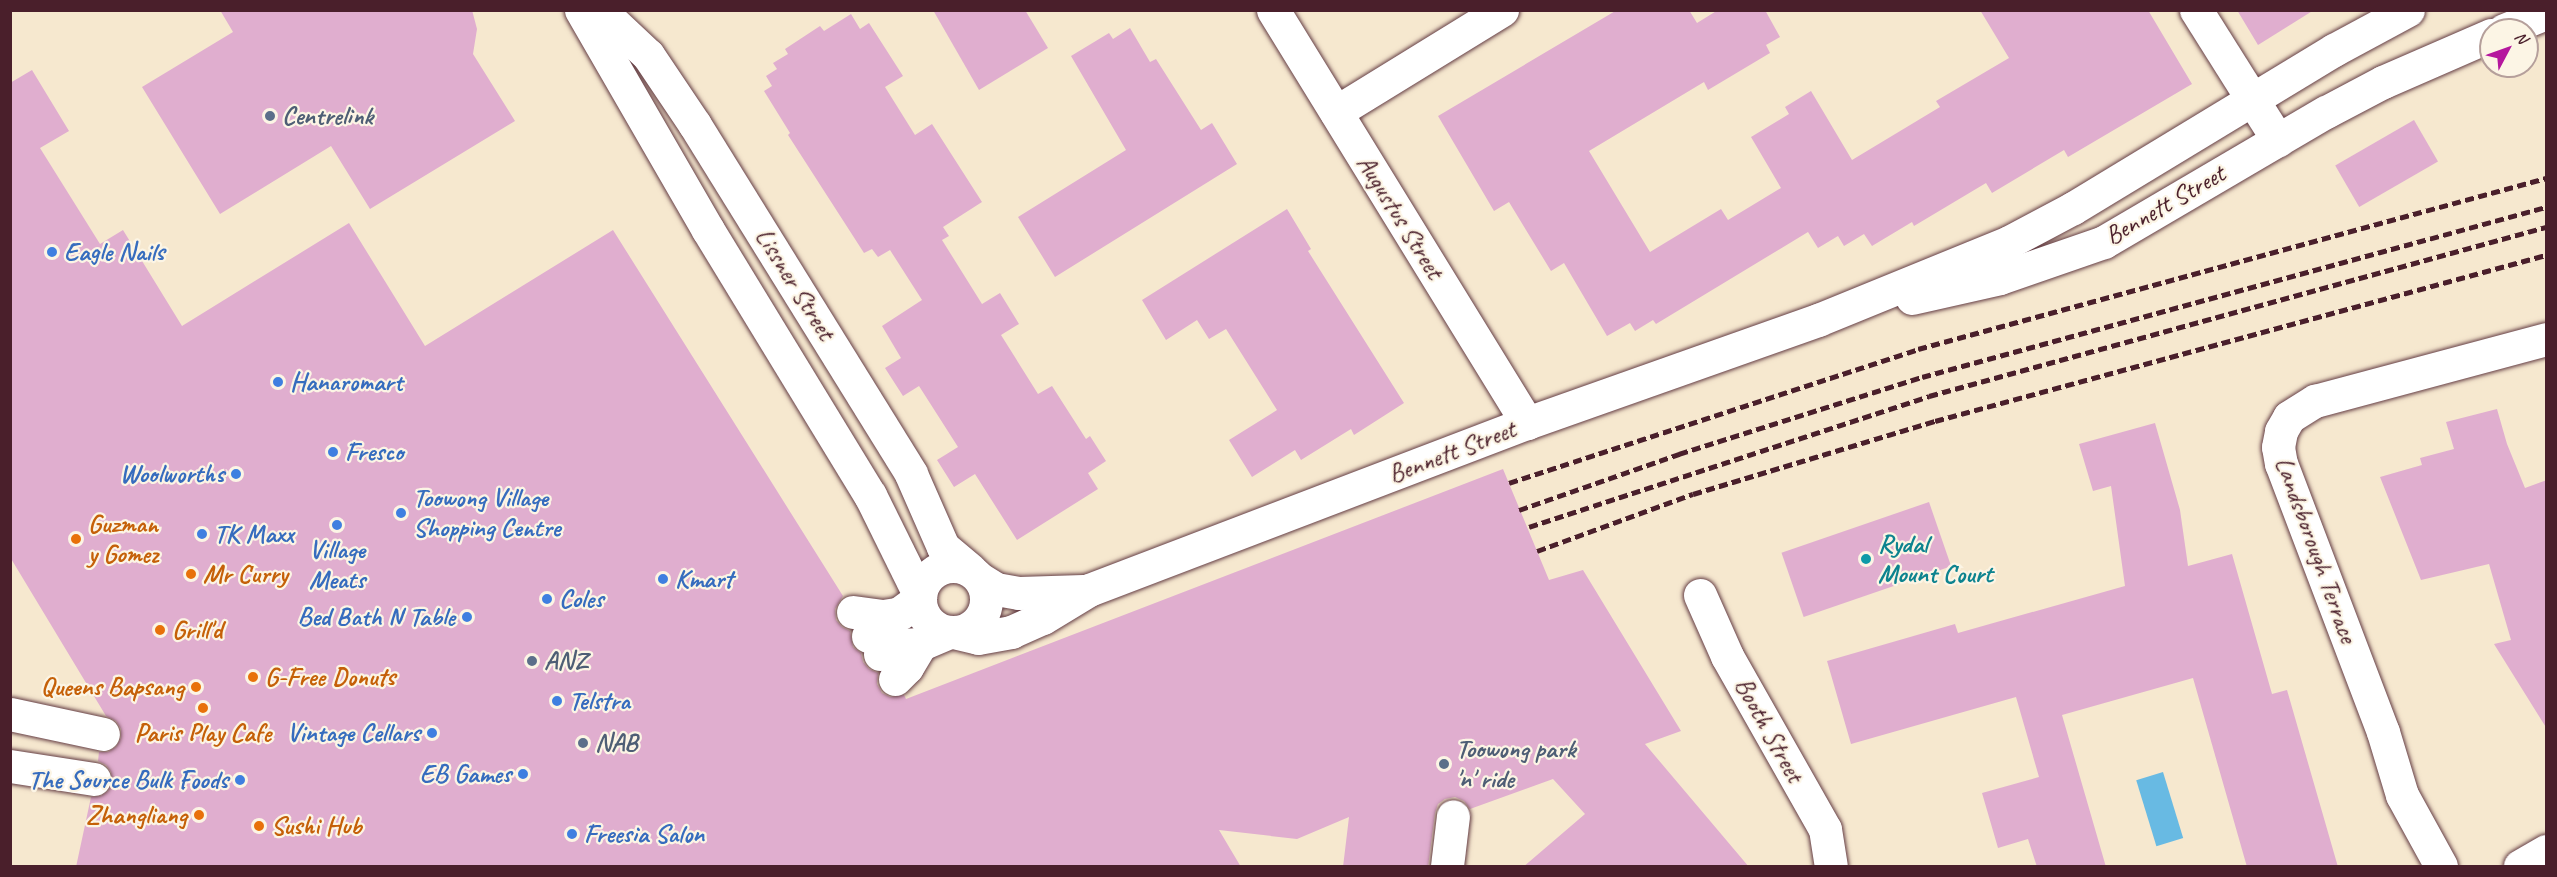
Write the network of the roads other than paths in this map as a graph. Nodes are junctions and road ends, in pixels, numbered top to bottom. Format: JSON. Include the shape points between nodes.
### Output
{"nodes":[{"id":1,"x":581,"y":10,"type":"edge"},
{"id":2,"x":600,"y":10,"type":"edge"},
{"id":3,"x":1273,"y":10,"type":"edge"},
{"id":4,"x":1502,"y":10,"type":"edge"},
{"id":5,"x":2196,"y":10,"type":"edge"},
{"id":6,"x":2408,"y":10,"type":"edge"},
{"id":7,"x":2479,"y":40,"type":"edge"},
{"id":8,"x":2252,"y":100,"type":"junction"},
{"id":9,"x":1336,"y":112,"type":"junction"},
{"id":10,"x":2278,"y":140,"type":"junction"},
{"id":11,"x":1818,"y":320,"type":"junction"},
{"id":12,"x":2547,"y":339,"type":"edge"},
{"id":13,"x":1527,"y":423,"type":"junction"},
{"id":14,"x":870,"y":495,"type":"junction"},
{"id":15,"x":969,"y":572,"type":"junction"},
{"id":16,"x":1089,"y":590,"type":"junction"},
{"id":17,"x":1700,"y":595,"type":"dead end"},
{"id":18,"x":914,"y":602,"type":"junction"},
{"id":19,"x":941,"y":636,"type":"junction"},
{"id":20,"x":10,"y":714,"type":"edge"},
{"id":21,"x":103,"y":734,"type":"dead end"},
{"id":22,"x":10,"y":766,"type":"edge"},
{"id":23,"x":94,"y":779,"type":"dead end"},
{"id":24,"x":1453,"y":816,"type":"dead end"},
{"id":25,"x":2547,"y":851,"type":"edge"},
{"id":26,"x":2428,"y":861,"type":"edge"},
{"id":27,"x":1447,"y":867,"type":"edge"},
{"id":28,"x":1831,"y":867,"type":"edge"},
{"id":29,"x":2520,"y":867,"type":"edge"}],
"edges":[{"from":1,"to":14,"type":"street","name":"Lissner Street","via":[[708,230]]},
{"from":2,"to":15,"type":"street","name":"Lissner Street","via":[[648,56],[705,140],[912,474],[943,547]]},
{"from":3,"to":9,"type":"street","name":"Augustus Street"},
{"from":4,"to":9,"type":"street"},
{"from":5,"to":8,"type":"street"},
{"from":6,"to":8,"type":"street","name":"Bennett Street"},
{"from":7,"to":10,"type":"street","name":"Bennett Street","via":[[2383,82]]},
{"from":8,"to":10,"type":"street"},
{"from":8,"to":11,"type":"street","name":"Bennett Street","via":[[2031,232]]},
{"from":9,"to":13,"type":"street","name":"Augustus Street"},
{"from":10,"to":11,"type":"street","name":"Bennett Street","via":[[2121,233],[2087,248],[2000,278]]},
{"from":11,"to":13,"type":"street","name":"Bennett Street"},
{"from":12,"to":26,"type":"street","name":"Landsborough Terrace","via":[[2315,401],[2289,417],[2281,431],[2281,464]]},
{"from":13,"to":16,"type":"street","name":"Bennett Street"},
{"from":14,"to":15,"type":"street","name":"Lissner Street","via":[[906,531]]},
{"from":14,"to":18,"type":"street","name":"Lissner Street"},
{"from":15,"to":16,"type":"street","name":"Bennett Street","via":[[996,589],[1019,593]]},
{"from":15,"to":18,"type":"street","via":[[945,567],[930,575]]},
{"from":15,"to":19,"type":"street","via":[[986,598],[982,615],[970,627]]},
{"from":16,"to":19,"type":"street","name":"Bennett Street","via":[[1011,632],[978,638]]},
{"from":17,"to":28,"type":"street","name":"Booth Street","via":[[1727,656],[1825,829]]},
{"from":18,"to":19,"type":"street"},
{"from":18,"to":19,"type":"street","via":[[874,645],[900,645]]},
{"from":20,"to":21,"type":"street"},
{"from":22,"to":23,"type":"street"},
{"from":24,"to":27,"type":"street"},
{"from":25,"to":29,"type":"street"}]}
